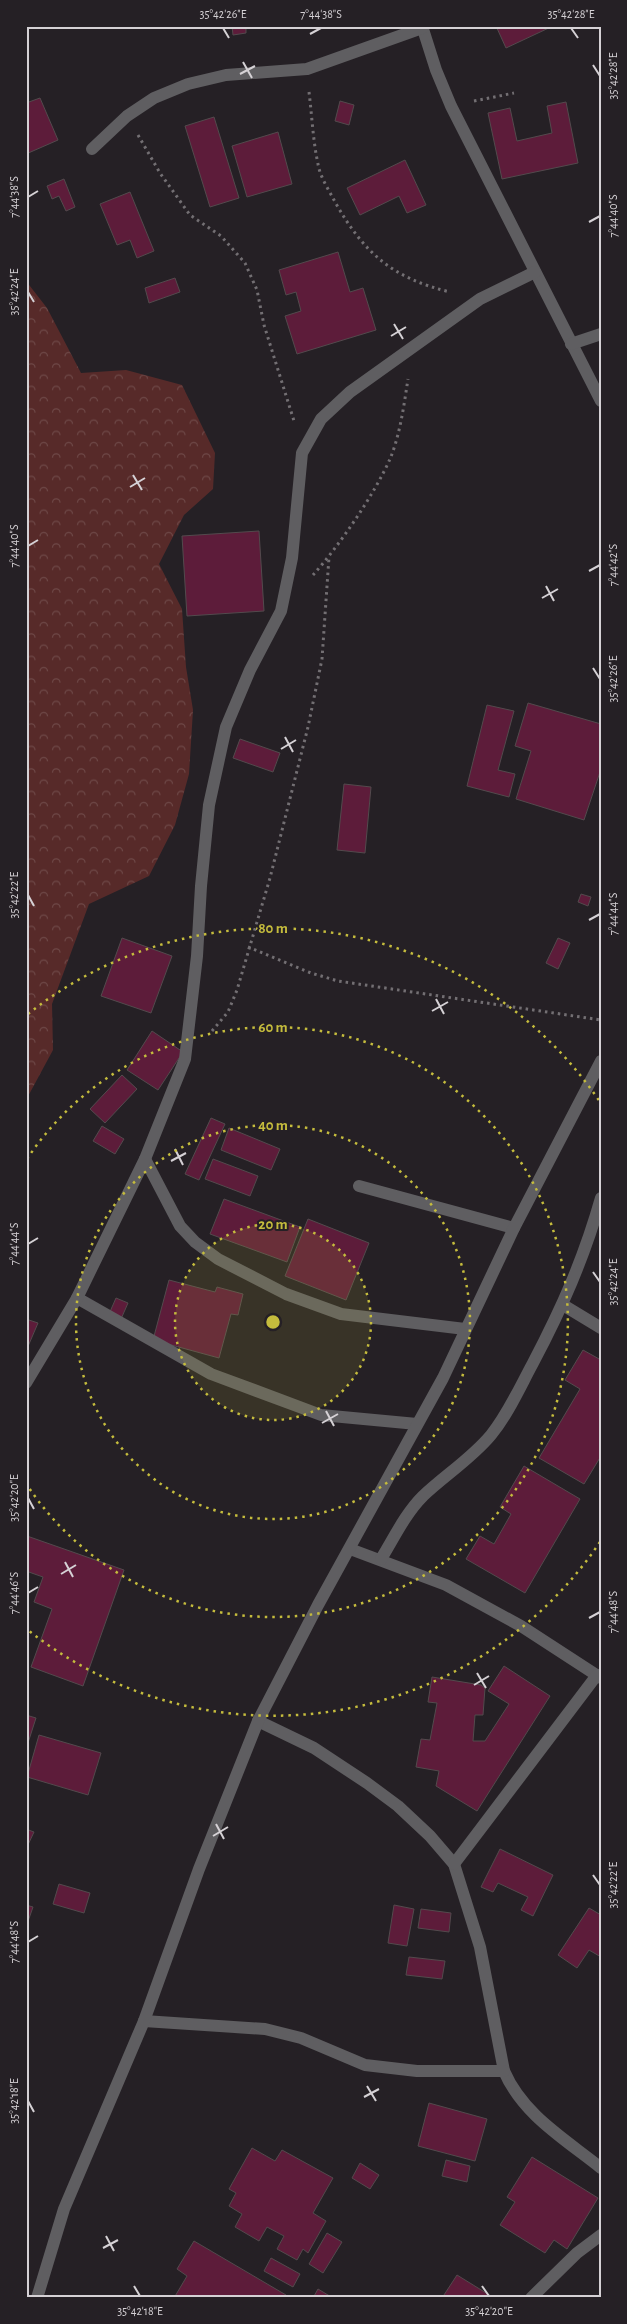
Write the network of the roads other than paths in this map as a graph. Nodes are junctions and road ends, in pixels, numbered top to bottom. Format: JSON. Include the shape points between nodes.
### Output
{"nodes":[{"id":1,"x":422,"y":27,"type":"edge"},
{"id":2,"x":92,"y":150,"type":"dead end"},
{"id":3,"x":535,"y":272,"type":"junction"},
{"id":4,"x":601,"y":334,"type":"edge"},
{"id":5,"x":571,"y":344,"type":"junction"},
{"id":6,"x":601,"y":401,"type":"edge"},
{"id":7,"x":601,"y":1061,"type":"edge"},
{"id":8,"x":145,"y":1159,"type":"junction"},
{"id":9,"x":359,"y":1186,"type":"dead end"},
{"id":10,"x":601,"y":1198,"type":"edge"},
{"id":11,"x":514,"y":1228,"type":"junction"},
{"id":12,"x":77,"y":1298,"type":"junction"},
{"id":13,"x":563,"y":1305,"type":"junction"},
{"id":14,"x":601,"y":1328,"type":"edge"},
{"id":15,"x":465,"y":1329,"type":"junction"},
{"id":16,"x":26,"y":1383,"type":"edge"},
{"id":17,"x":417,"y":1424,"type":"junction"},
{"id":18,"x":350,"y":1549,"type":"junction"},
{"id":19,"x":381,"y":1560,"type":"junction"},
{"id":20,"x":599,"y":1676,"type":"edge"},
{"id":21,"x":258,"y":1721,"type":"junction"},
{"id":22,"x":454,"y":1864,"type":"junction"},
{"id":23,"x":144,"y":2021,"type":"junction"},
{"id":24,"x":504,"y":2071,"type":"junction"},
{"id":25,"x":601,"y":2168,"type":"edge"},
{"id":26,"x":601,"y":2235,"type":"edge"},
{"id":27,"x":37,"y":2298,"type":"edge"},
{"id":28,"x":531,"y":2298,"type":"edge"}],
"edges":[{"from":1,"to":2,"type":"street","via":[[307,68],[226,75],[188,84],[154,98],[127,116]]},
{"from":1,"to":3,"type":"street","via":[[451,106]]},
{"from":3,"to":5,"type":"street"},
{"from":3,"to":8,"type":"street","via":[[480,299],[350,392],[320,419],[302,453],[292,558],[281,611],[250,670],[226,727],[209,805],[185,1059]]},
{"from":4,"to":5,"type":"street"},
{"from":5,"to":6,"type":"street"},
{"from":7,"to":11,"type":"street"},
{"from":8,"to":12,"type":"street"},
{"from":8,"to":15,"type":"street","via":[[180,1226],[218,1259],[286,1294],[341,1314]]},
{"from":9,"to":11,"type":"street"},
{"from":10,"to":13,"type":"street","via":[[589,1241]]},
{"from":11,"to":15,"type":"street"},
{"from":12,"to":16,"type":"street"},
{"from":12,"to":17,"type":"street","via":[[211,1374],[321,1415]]},
{"from":13,"to":14,"type":"street"},
{"from":13,"to":19,"type":"street","via":[[514,1400],[491,1434],[471,1456],[423,1496]]},
{"from":15,"to":17,"type":"street"},
{"from":17,"to":18,"type":"street"},
{"from":18,"to":19,"type":"street"},
{"from":18,"to":21,"type":"street"},
{"from":19,"to":20,"type":"street","via":[[446,1585],[521,1626]]},
{"from":20,"to":22,"type":"street"},
{"from":21,"to":22,"type":"street","via":[[314,1748],[366,1783],[405,1812]]},
{"from":21,"to":23,"type":"street","via":[[199,1869]]},
{"from":22,"to":24,"type":"street","via":[[480,1947]]},
{"from":23,"to":24,"type":"street","via":[[265,2029],[301,2038],[365,2065],[417,2071]]},
{"from":23,"to":27,"type":"street","via":[[64,2210]]},
{"from":24,"to":25,"type":"street","via":[[512,2089],[533,2114]]},
{"from":26,"to":28,"type":"street","via":[[577,2253]]}]}
